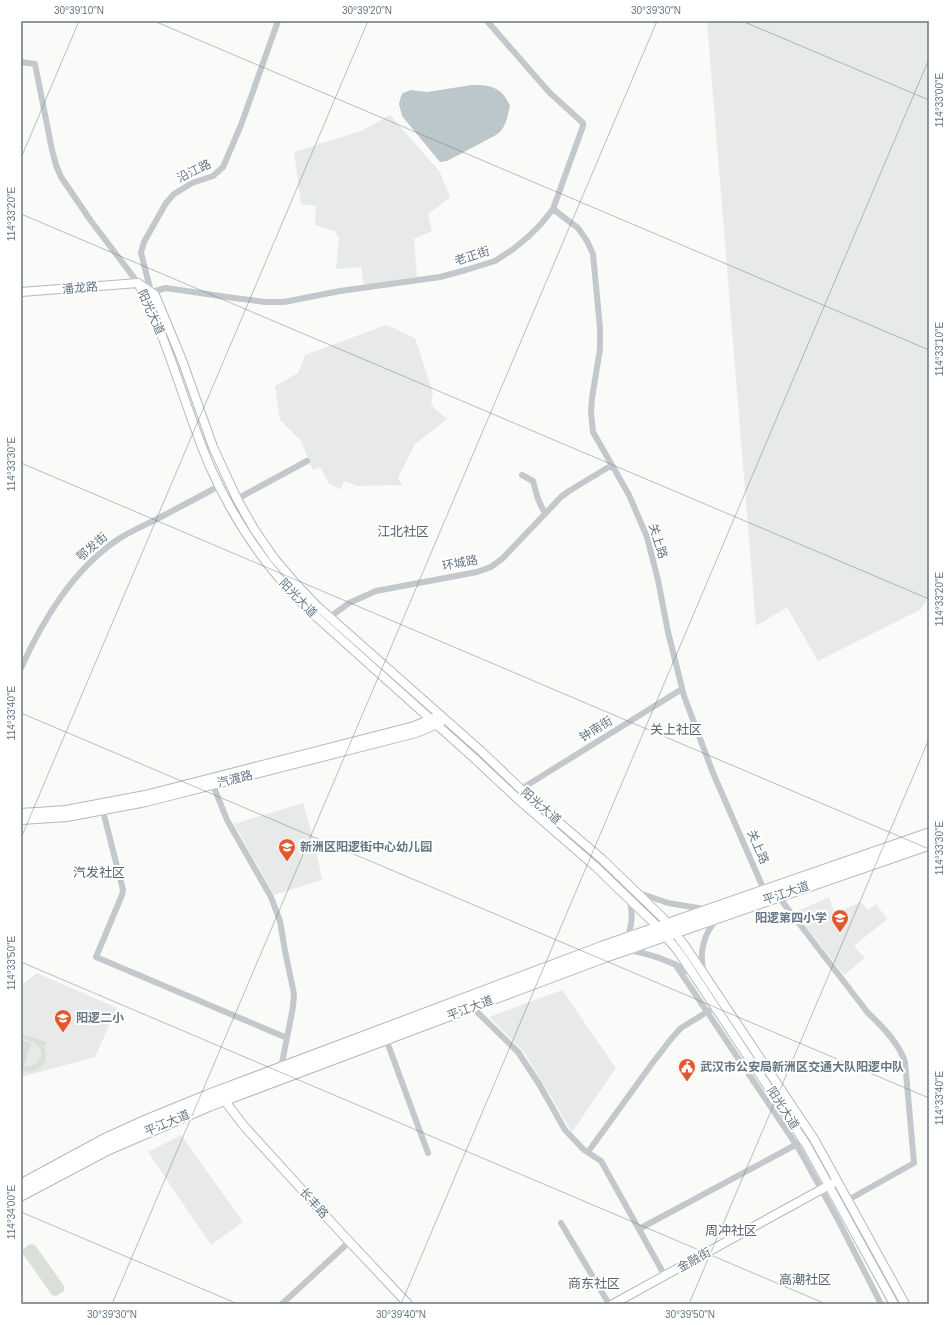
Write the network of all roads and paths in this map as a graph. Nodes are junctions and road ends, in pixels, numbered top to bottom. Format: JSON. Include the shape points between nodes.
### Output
{"nodes":[{"id":1,"x":278,"y":21,"type":"edge"},
{"id":2,"x":487,"y":21,"type":"edge"},
{"id":3,"x":21,"y":62,"type":"edge"},
{"id":4,"x":553,"y":209,"type":"junction"},
{"id":5,"x":138,"y":283,"type":"junction"},
{"id":6,"x":21,"y":292,"type":"edge"},
{"id":7,"x":151,"y":292,"type":"junction"},
{"id":8,"x":307,"y":461,"type":"dead end"},
{"id":9,"x":612,"y":465,"type":"junction"},
{"id":10,"x":522,"y":475,"type":"dead end"},
{"id":11,"x":219,"y":486,"type":"junction"},
{"id":12,"x":236,"y":499,"type":"junction"},
{"id":13,"x":545,"y":514,"type":"junction"},
{"id":14,"x":330,"y":618,"type":"junction"},
{"id":15,"x":21,"y":668,"type":"edge"},
{"id":16,"x":682,"y":688,"type":"junction"},
{"id":17,"x":443,"y":718,"type":"junction"},
{"id":18,"x":433,"y":722,"type":"junction"},
{"id":19,"x":213,"y":785,"type":"junction"},
{"id":20,"x":521,"y":789,"type":"junction"},
{"id":21,"x":103,"y":811,"type":"junction"},
{"id":22,"x":21,"y":813,"type":"edge"},
{"id":23,"x":21,"y":820,"type":"edge"},
{"id":24,"x":929,"y":834,"type":"edge"},
{"id":25,"x":929,"y":844,"type":"edge"},
{"id":26,"x":764,"y":890,"type":"junction"},
{"id":27,"x":636,"y":892,"type":"junction"},
{"id":28,"x":778,"y":896,"type":"junction"},
{"id":29,"x":630,"y":899,"type":"junction"},
{"id":30,"x":710,"y":909,"type":"junction"},
{"id":31,"x":719,"y":916,"type":"junction"},
{"id":32,"x":667,"y":929,"type":"junction"},
{"id":33,"x":626,"y":944,"type":"junction"},
{"id":34,"x":675,"y":964,"type":"junction"},
{"id":35,"x":704,"y":974,"type":"junction"},
{"id":36,"x":694,"y":975,"type":"junction"},
{"id":37,"x":472,"y":1007,"type":"junction"},
{"id":38,"x":715,"y":1007,"type":"junction"},
{"id":39,"x":707,"y":1012,"type":"junction"},
{"id":40,"x":287,"y":1038,"type":"junction"},
{"id":41,"x":386,"y":1039,"type":"junction"},
{"id":42,"x":281,"y":1068,"type":"junction"},
{"id":43,"x":224,"y":1100,"type":"junction"},
{"id":44,"x":804,"y":1140,"type":"junction"},
{"id":45,"x":796,"y":1145,"type":"junction"},
{"id":46,"x":428,"y":1152,"type":"dead end"},
{"id":47,"x":588,"y":1152,"type":"junction"},
{"id":48,"x":837,"y":1180,"type":"junction"},
{"id":49,"x":21,"y":1185,"type":"edge"},
{"id":50,"x":829,"y":1185,"type":"junction"},
{"id":51,"x":821,"y":1189,"type":"junction"},
{"id":52,"x":21,"y":1196,"type":"edge"},
{"id":53,"x":848,"y":1200,"type":"junction"},
{"id":54,"x":561,"y":1223,"type":"dead end"},
{"id":55,"x":639,"y":1229,"type":"junction"},
{"id":56,"x":349,"y":1242,"type":"junction"},
{"id":57,"x":665,"y":1276,"type":"junction"},
{"id":58,"x":282,"y":1304,"type":"edge"},
{"id":59,"x":408,"y":1304,"type":"edge"},
{"id":60,"x":610,"y":1304,"type":"edge"},
{"id":61,"x":613,"y":1304,"type":"edge"},
{"id":62,"x":881,"y":1304,"type":"edge"},
{"id":63,"x":894,"y":1304,"type":"edge"},
{"id":64,"x":905,"y":1304,"type":"edge"}],
"edges":[{"from":1,"to":7,"type":"street","name":"沿江路","via":[[241,125],[223,167],[213,176],[192,183],[174,194],[166,203],[144,242],[141,253]]},
{"from":2,"to":4,"type":"street","name":"老正街","via":[[549,92],[583,123]]},
{"from":3,"to":5,"type":"street","via":[[35,64],[52,150],[61,177]]},
{"from":4,"to":7,"type":"street","name":"老正街","via":[[528,237],[504,256],[480,266],[440,277],[340,291],[284,302],[265,302],[166,288]]},
{"from":4,"to":9,"type":"street","name":"关上路","via":[[578,228],[588,241],[593,254],[600,344],[592,398],[592,422],[593,432]]},
{"from":5,"to":6,"type":"street","name":"潘龙路"},
{"from":5,"to":7,"type":"street","name":"阳光大道"},
{"from":5,"to":11,"type":"street","name":"阳光大道","via":[[164,341]]},
{"from":7,"to":12,"type":"street","name":"阳光大道","via":[[155,295],[167,323],[213,447]]},
{"from":8,"to":12,"type":"street"},
{"from":9,"to":13,"type":"street","name":"环城路","via":[[569,491]]},
{"from":9,"to":16,"type":"street","name":"关上路","via":[[629,495],[647,537]]},
{"from":10,"to":13,"type":"street","via":[[532,481]]},
{"from":11,"to":15,"type":"street","name":"鄂发街","via":[[127,534],[91,561],[71,583],[54,608]]},
{"from":11,"to":18,"type":"street","name":"阳光大道","via":[[246,534],[289,591]]},
{"from":12,"to":14,"type":"street","name":"阳光大道","via":[[285,571]]},
{"from":13,"to":14,"type":"street","name":"环城路","via":[[491,567],[477,572],[376,591],[349,603]]},
{"from":14,"to":17,"type":"street","name":"阳光大道"},
{"from":16,"to":20,"type":"street","name":"钟南街"},
{"from":16,"to":26,"type":"street","name":"关上路","via":[[713,773]]},
{"from":17,"to":18,"type":"street","name":"汽渡路"},
{"from":17,"to":20,"type":"street","name":"阳光大道"},
{"from":18,"to":19,"type":"street","name":"汽渡路","via":[[416,733]]},
{"from":18,"to":22,"type":"street","name":"汽渡路","via":[[145,795],[66,810]]},
{"from":18,"to":29,"type":"street","name":"阳光大道"},
{"from":19,"to":21,"type":"street","name":"汽渡路"},
{"from":19,"to":40,"type":"street","via":[[227,820],[278,913],[294,994]]},
{"from":20,"to":27,"type":"street","name":"阳光大道"},
{"from":21,"to":23,"type":"street","name":"汽渡路","via":[[67,817]]},
{"from":21,"to":40,"type":"street","via":[[123,890],[96,957]]},
{"from":24,"to":26,"type":"highway","name":"平江大道"},
{"from":25,"to":28,"type":"highway","name":"平江大道"},
{"from":26,"to":30,"type":"highway","name":"平江大道"},
{"from":27,"to":30,"type":"street","via":[[689,908]]},
{"from":27,"to":32,"type":"street","name":"阳光大道"},
{"from":28,"to":31,"type":"highway","name":"平江大道"},
{"from":28,"to":53,"type":"street","via":[[899,1049],[905,1062],[914,1163]]},
{"from":29,"to":32,"type":"street","name":"阳光大道"},
{"from":29,"to":33,"type":"street","via":[[632,919]]},
{"from":30,"to":32,"type":"highway","name":"平江大道"},
{"from":31,"to":32,"type":"highway","name":"平江大道"},
{"from":31,"to":35,"type":"street","via":[[703,944]]},
{"from":32,"to":33,"type":"highway","name":"平江大道"},
{"from":32,"to":35,"type":"street","name":"阳光大道"},
{"from":32,"to":36,"type":"street","name":"阳光大道"},
{"from":33,"to":34,"type":"street"},
{"from":33,"to":37,"type":"highway","name":"平江大道"},
{"from":33,"to":42,"type":"highway","name":"平江大道"},
{"from":34,"to":36,"type":"street"},
{"from":34,"to":39,"type":"street"},
{"from":35,"to":48,"type":"street","name":"阳光大道","via":[[814,1139]]},
{"from":36,"to":38,"type":"street","name":"阳光大道"},
{"from":37,"to":41,"type":"highway","name":"平江大道"},
{"from":37,"to":47,"type":"street","via":[[518,1052],[565,1130]]},
{"from":38,"to":39,"type":"street"},
{"from":38,"to":44,"type":"street","name":"阳光大道"},
{"from":39,"to":45,"type":"street"},
{"from":39,"to":47,"type":"street","via":[[681,1028],[671,1039]]},
{"from":40,"to":42,"type":"street"},
{"from":41,"to":43,"type":"highway","name":"平江大道"},
{"from":41,"to":46,"type":"street"},
{"from":42,"to":49,"type":"highway","name":"平江大道","via":[[148,1120],[104,1140]]},
{"from":43,"to":52,"type":"highway","name":"平江大道","via":[[108,1149]]},
{"from":43,"to":56,"type":"street","name":"长丰路","via":[[244,1126]]},
{"from":44,"to":45,"type":"street"},
{"from":44,"to":50,"type":"street","name":"阳光大道"},
{"from":45,"to":51,"type":"street"},
{"from":45,"to":55,"type":"street"},
{"from":47,"to":55,"type":"street","via":[[601,1161]]},
{"from":48,"to":50,"type":"street","name":"金融街"},
{"from":48,"to":53,"type":"street","name":"阳光大道"},
{"from":50,"to":51,"type":"street","name":"金融街"},
{"from":50,"to":63,"type":"street","name":"阳光大道"},
{"from":51,"to":57,"type":"street","name":"金融街"},
{"from":51,"to":62,"type":"street"},
{"from":53,"to":64,"type":"street","name":"阳光大道"},
{"from":54,"to":60,"type":"street"},
{"from":55,"to":57,"type":"street"},
{"from":56,"to":58,"type":"street"},
{"from":56,"to":59,"type":"street","name":"长丰路"},
{"from":57,"to":61,"type":"street","name":"金融街"}]}
